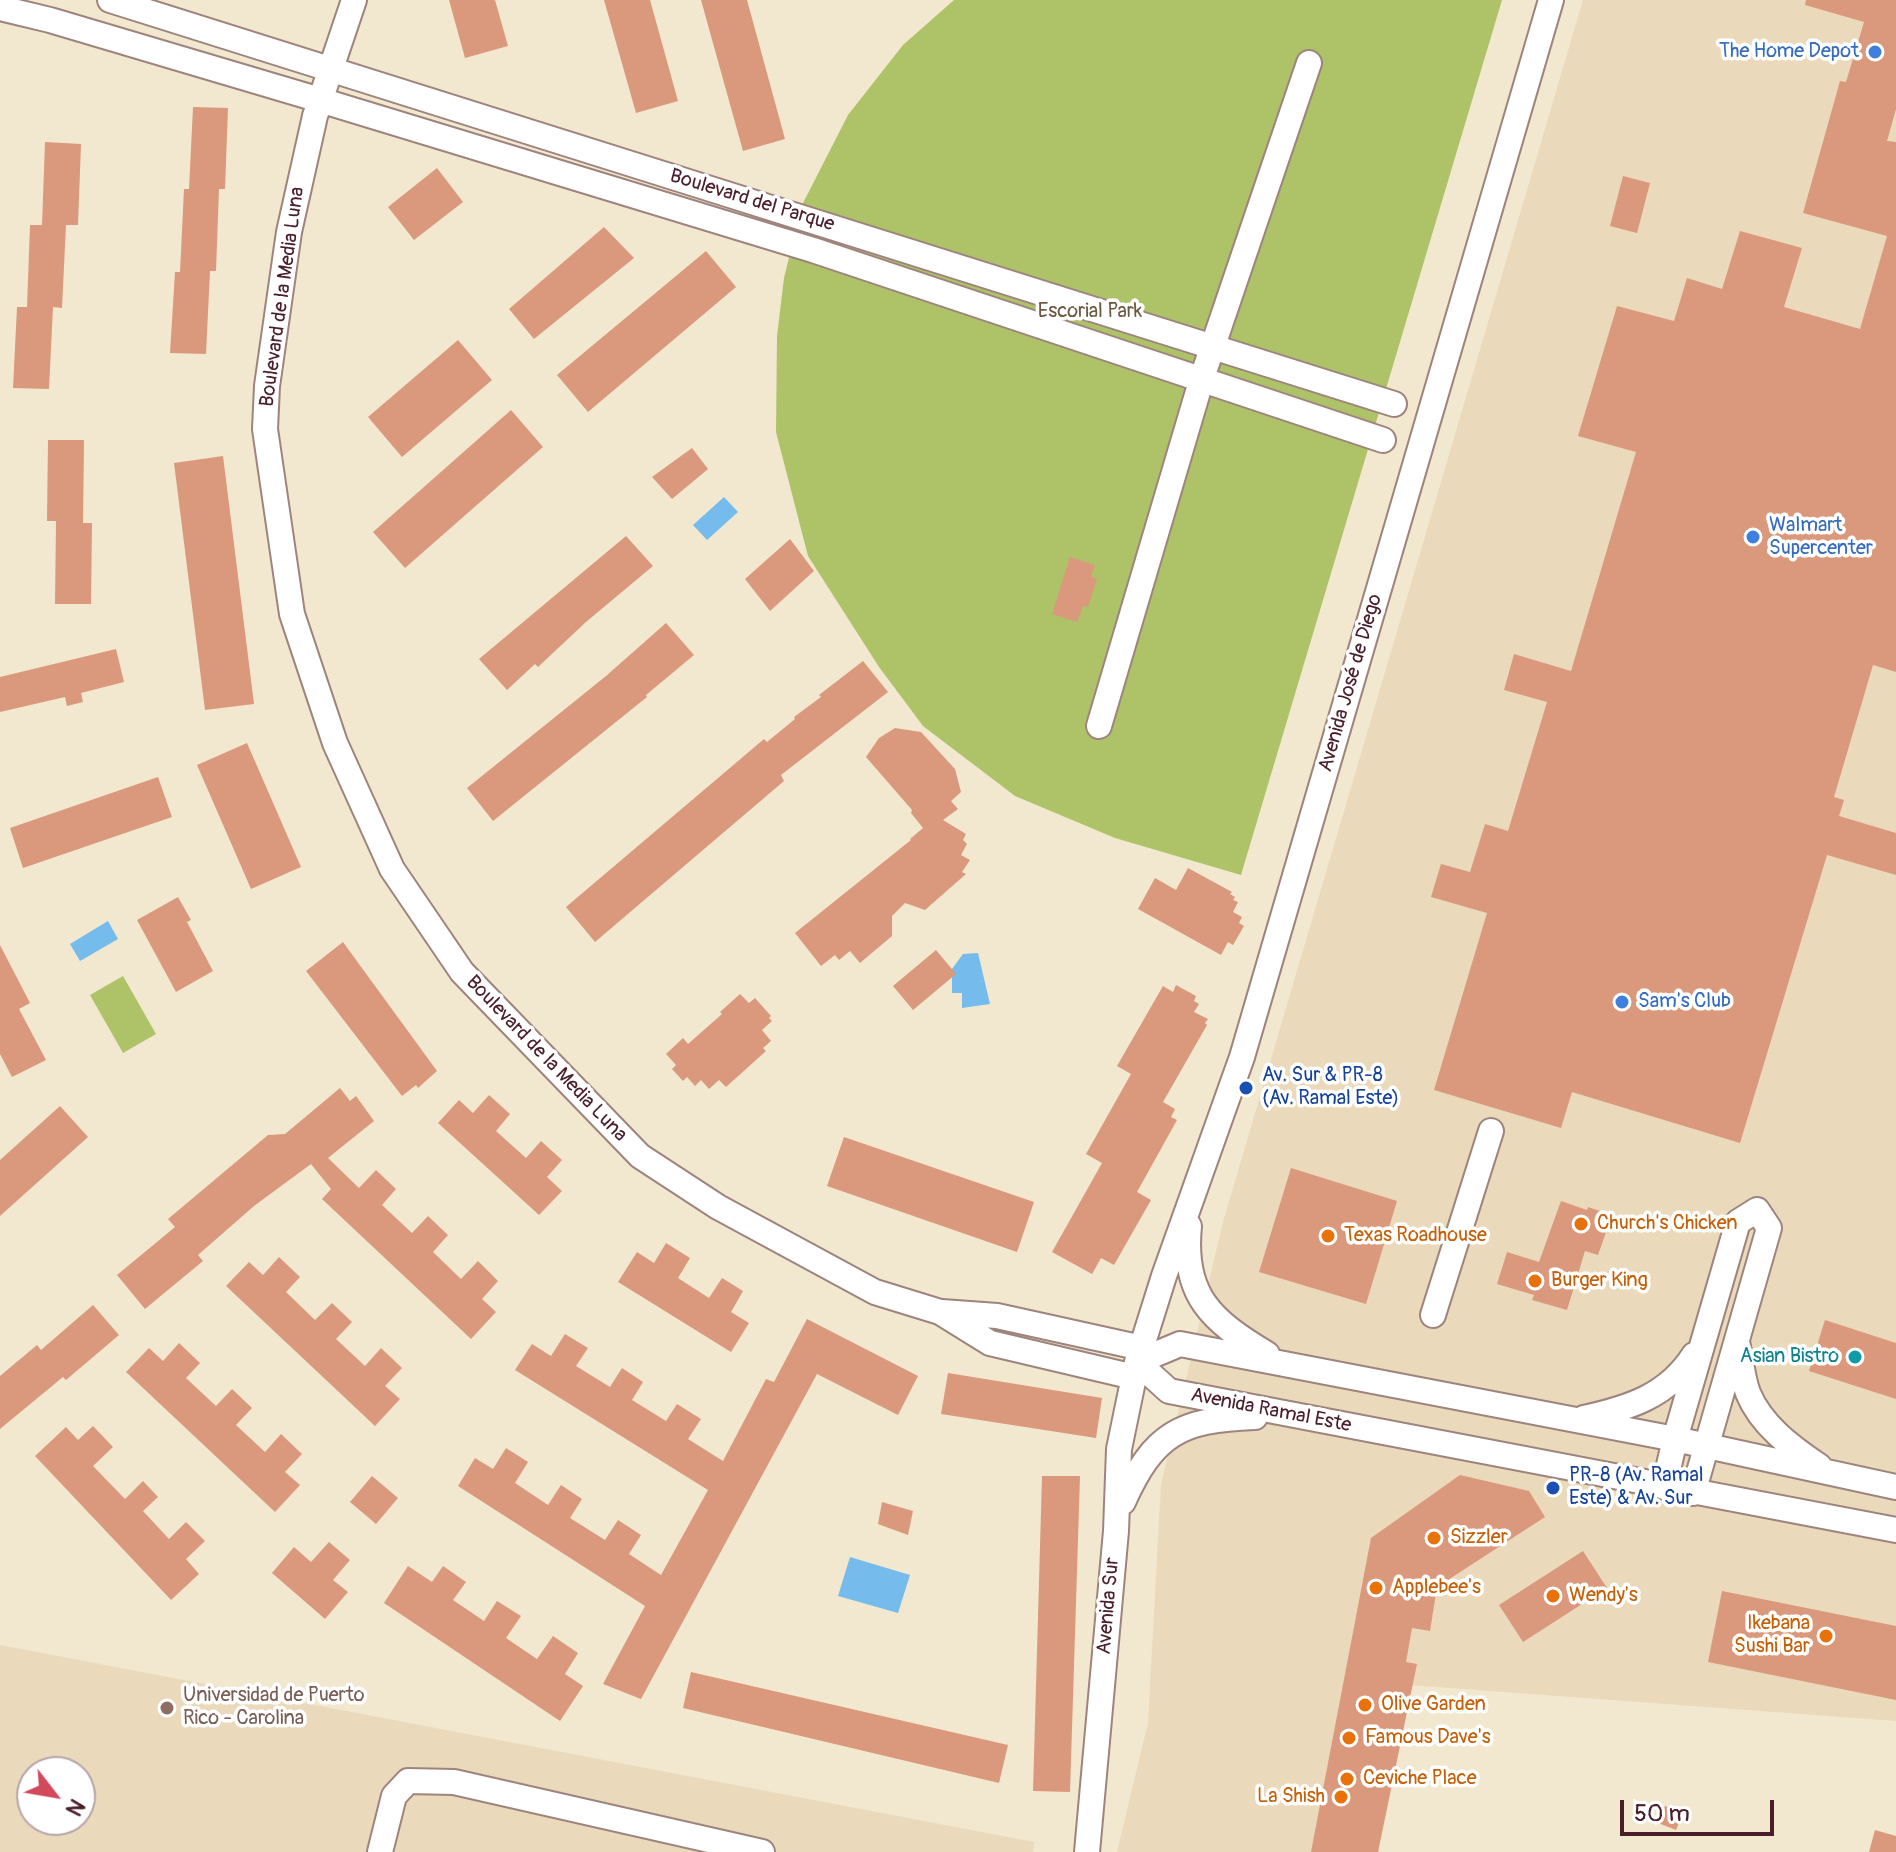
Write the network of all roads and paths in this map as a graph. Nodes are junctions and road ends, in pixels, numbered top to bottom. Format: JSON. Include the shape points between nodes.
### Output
{"nodes":[{"id":1,"x":110,"y":0,"type":"edge"},
{"id":2,"x":354,"y":0,"type":"edge"},
{"id":3,"x":1551,"y":0,"type":"edge"},
{"id":4,"x":0,"y":8,"type":"edge"},
{"id":5,"x":1309,"y":63,"type":"dead end"},
{"id":6,"x":329,"y":68,"type":"junction"},
{"id":7,"x":320,"y":100,"type":"junction"},
{"id":8,"x":1214,"y":346,"type":"junction"},
{"id":9,"x":1202,"y":378,"type":"junction"},
{"id":10,"x":1394,"y":404,"type":"dead end"},
{"id":11,"x":1383,"y":440,"type":"dead end"},
{"id":12,"x":1099,"y":726,"type":"dead end"},
{"id":13,"x":1491,"y":1131,"type":"dead end"},
{"id":14,"x":1192,"y":1200,"type":"junction"},
{"id":15,"x":1433,"y":1315,"type":"dead end"},
{"id":16,"x":1704,"y":1340,"type":"junction"},
{"id":17,"x":1737,"y":1340,"type":"junction"},
{"id":18,"x":1137,"y":1362,"type":"junction"},
{"id":19,"x":1283,"y":1364,"type":"junction"},
{"id":20,"x":1293,"y":1415,"type":"junction"},
{"id":21,"x":1576,"y":1420,"type":"junction"},
{"id":22,"x":1675,"y":1439,"type":"junction"},
{"id":23,"x":1706,"y":1446,"type":"junction"},
{"id":24,"x":1827,"y":1472,"type":"junction"},
{"id":25,"x":1664,"y":1487,"type":"junction"},
{"id":26,"x":1896,"y":1487,"type":"edge"},
{"id":27,"x":1693,"y":1493,"type":"junction"},
{"id":28,"x":1117,"y":1515,"type":"junction"},
{"id":29,"x":1896,"y":1530,"type":"edge"},
{"id":30,"x":380,"y":1852,"type":"edge"},
{"id":31,"x":762,"y":1852,"type":"edge"},
{"id":32,"x":1087,"y":1852,"type":"edge"}],
"edges":[{"from":1,"to":6,"type":"street","name":"Boulevard del Parque"},
{"from":2,"to":6,"type":"street","name":"Boulevard de la Media Luna"},
{"from":3,"to":14,"type":"street","name":"Avenida José de Diego","via":[[1242,1057]]},
{"from":4,"to":7,"type":"street","name":"Boulevard del Parque"},
{"from":5,"to":8,"type":"street"},
{"from":6,"to":7,"type":"street","name":"Boulevard de la Media Luna"},
{"from":6,"to":8,"type":"street","name":"Boulevard del Parque"},
{"from":7,"to":9,"type":"street","name":"Boulevard del Parque","via":[[813,250]]},
{"from":7,"to":18,"type":"street","name":"Boulevard de la Media Luna","via":[[289,232],[265,429],[292,614],[335,743],[392,869],[462,972],[640,1156],[718,1207],[875,1292],[940,1312],[997,1316]]},
{"from":8,"to":9,"type":"street"},
{"from":8,"to":10,"type":"street","name":"Boulevard del Parque"},
{"from":9,"to":11,"type":"street","name":"Boulevard del Parque"},
{"from":9,"to":12,"type":"street"},
{"from":13,"to":15,"type":"street"},
{"from":14,"to":18,"type":"street","name":"Avenida José de Diego"},
{"from":14,"to":19,"type":"street","via":[[1187,1245],[1198,1294],[1231,1332]]},
{"from":16,"to":17,"type":"street","via":[[1738,1222],[1757,1210],[1769,1228]]},
{"from":16,"to":21,"type":"street","via":[[1684,1372],[1639,1404]]},
{"from":16,"to":22,"type":"street"},
{"from":17,"to":23,"type":"street"},
{"from":17,"to":24,"type":"street","via":[[1749,1394],[1768,1425]]},
{"from":18,"to":19,"type":"street","via":[[1180,1344]]},
{"from":18,"to":20,"type":"street","name":"Avenida Ramal Este","via":[[1169,1391]]},
{"from":18,"to":28,"type":"street","name":"Avenida Sur","via":[[1119,1449]]},
{"from":19,"to":21,"type":"street"},
{"from":20,"to":25,"type":"street","name":"Avenida Ramal Este"},
{"from":20,"to":28,"type":"street","via":[[1223,1418],[1186,1426],[1161,1441],[1137,1470]]},
{"from":21,"to":22,"type":"street"},
{"from":22,"to":23,"type":"street"},
{"from":22,"to":25,"type":"street"},
{"from":23,"to":24,"type":"street"},
{"from":23,"to":27,"type":"street"},
{"from":24,"to":26,"type":"street"},
{"from":25,"to":27,"type":"street","name":"Avenida Ramal Este"},
{"from":27,"to":29,"type":"street","name":"Avenida Ramal Este"},
{"from":28,"to":32,"type":"street","name":"Avenida Sur"},
{"from":30,"to":31,"type":"street","via":[[394,1796],[408,1781],[454,1782]]}]}
